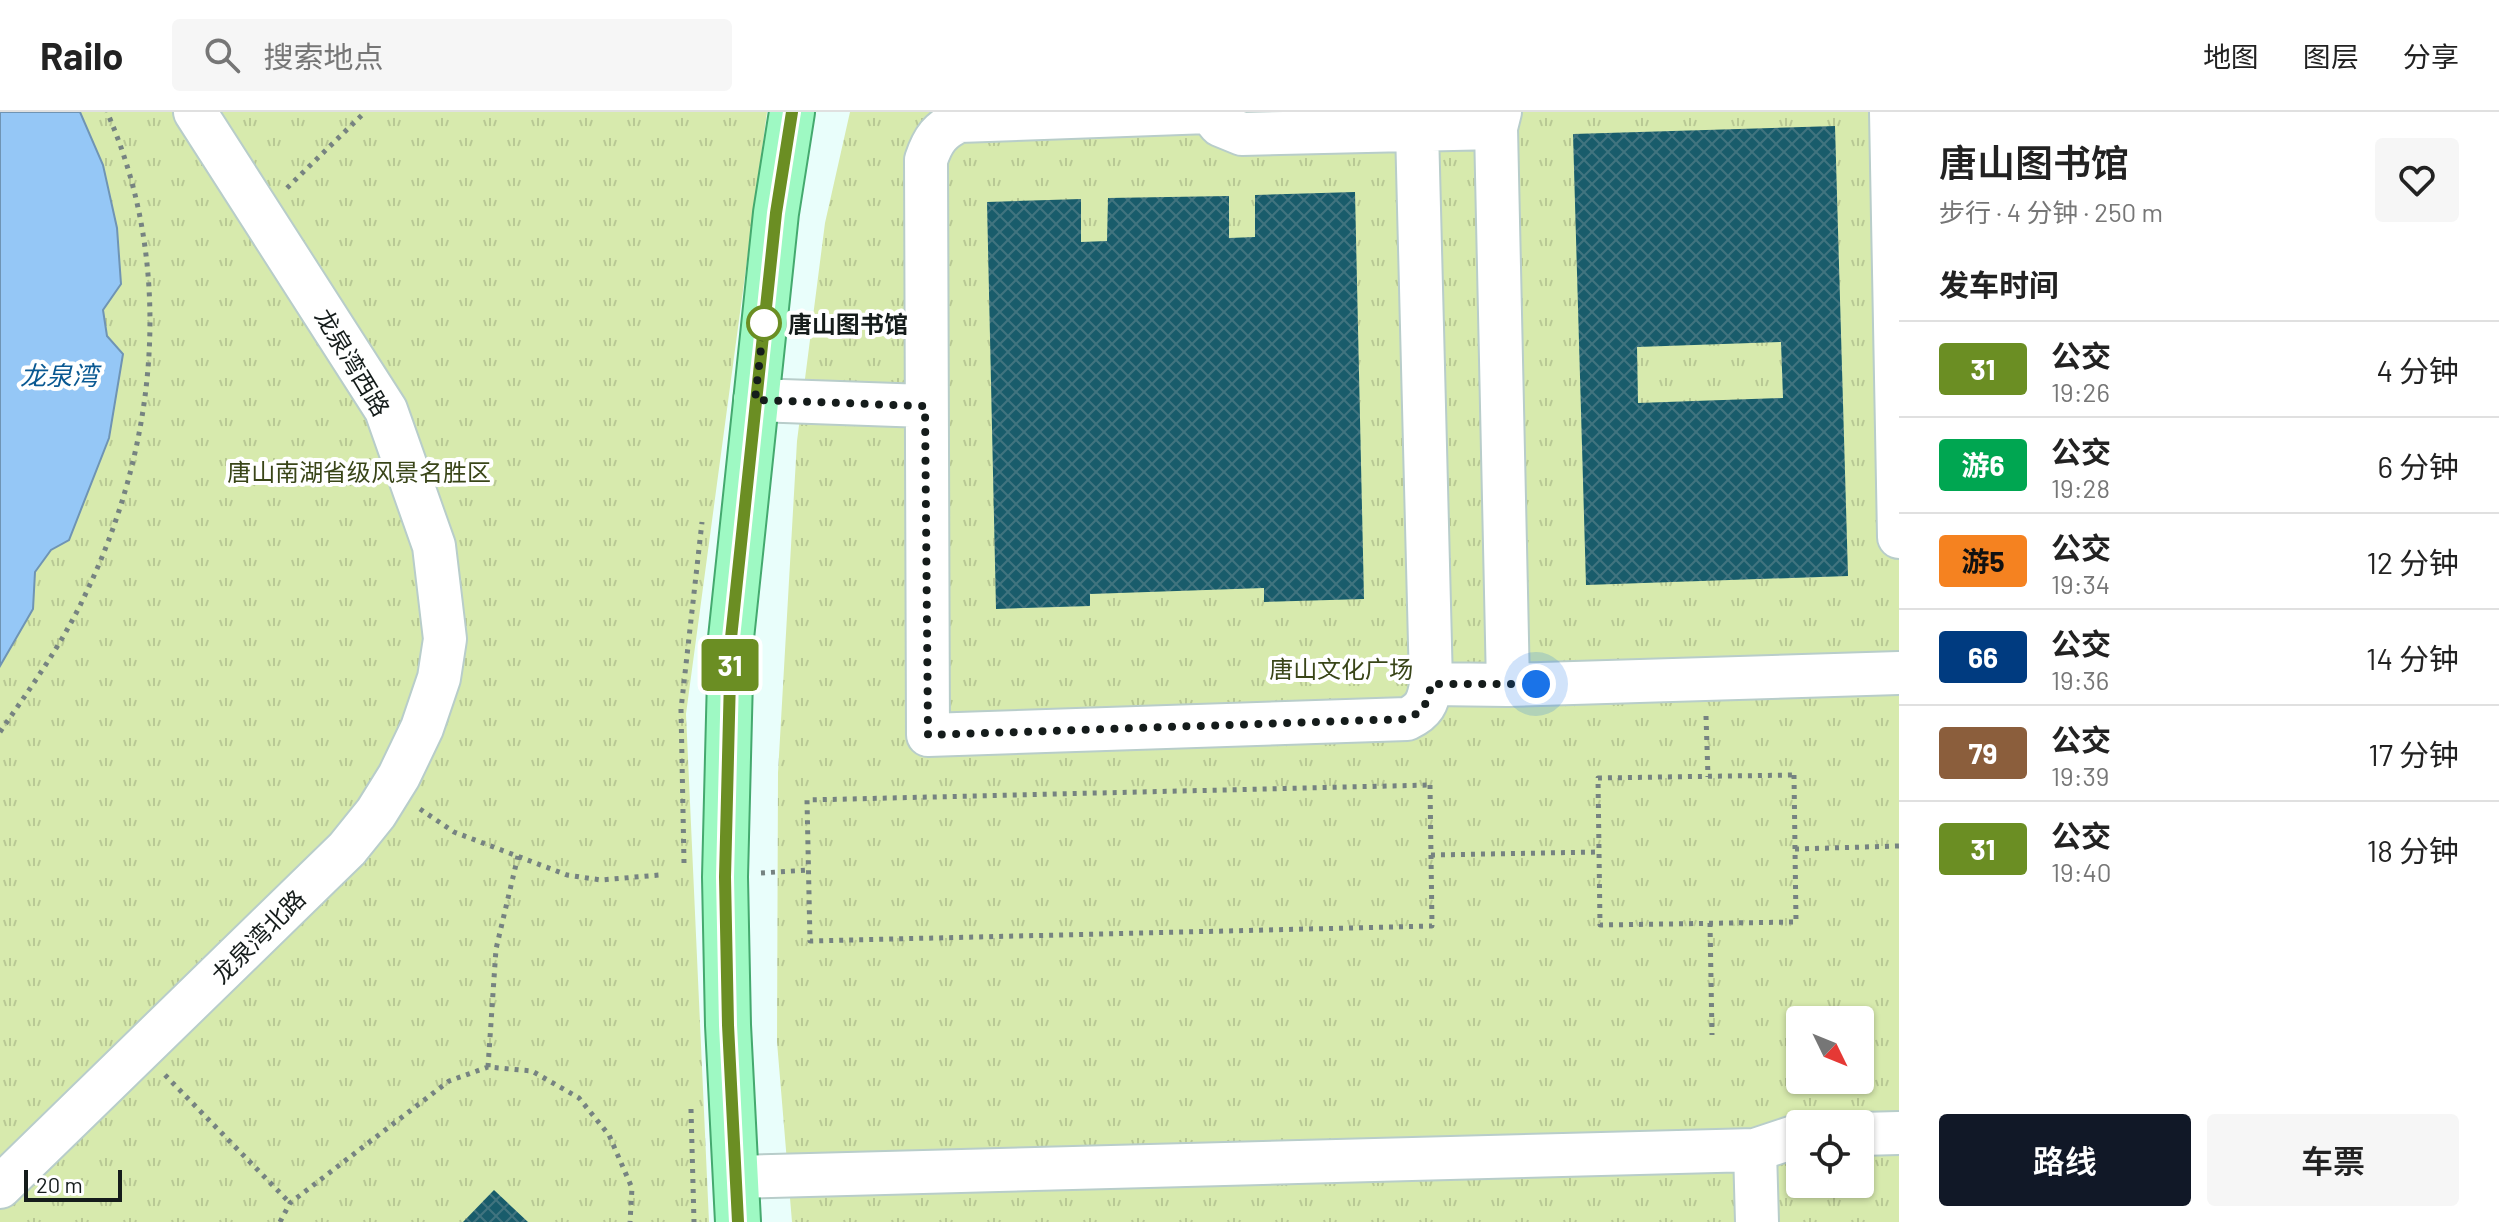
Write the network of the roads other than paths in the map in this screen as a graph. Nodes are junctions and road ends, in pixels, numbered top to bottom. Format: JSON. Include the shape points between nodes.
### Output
{"nodes":[{"id":1,"x":195,"y":112,"type":"edge"},
{"id":2,"x":792,"y":112,"type":"edge"},
{"id":3,"x":1209,"y":112,"type":"edge"},
{"id":4,"x":1891,"y":112,"type":"edge"},
{"id":5,"x":1498,"y":120,"type":"edge"},
{"id":6,"x":1417,"y":129,"type":"junction"},
{"id":7,"x":1896,"y":208,"type":"edge"},
{"id":8,"x":755,"y":400,"type":"junction"},
{"id":9,"x":925,"y":406,"type":"junction"},
{"id":10,"x":1899,"y":537,"type":"edge"},
{"id":11,"x":445,"y":639,"type":"joint"},
{"id":12,"x":1899,"y":673,"type":"edge"},
{"id":13,"x":1431,"y":684,"type":"junction"},
{"id":14,"x":1508,"y":685,"type":"junction"},
{"id":15,"x":1899,"y":1133,"type":"edge"},
{"id":16,"x":1874,"y":1134,"type":"edge"},
{"id":17,"x":1786,"y":1140,"type":"edge"},
{"id":18,"x":1755,"y":1150,"type":"junction"},
{"id":19,"x":735,"y":1177,"type":"junction"},
{"id":20,"x":0,"y":1187,"type":"edge"},
{"id":21,"x":738,"y":1222,"type":"edge"},
{"id":22,"x":1757,"y":1222,"type":"edge"}],
"edges":[{"from":1,"to":11,"type":"street","name":"龙泉湾西路","via":[[386,410],[434,546]]},
{"from":2,"to":8,"type":"main road"},
{"from":3,"to":6,"type":"street","via":[[1220,125],[1242,134]]},
{"from":3,"to":9,"type":"street","via":[[959,121],[942,129],[926,160]]},
{"from":4,"to":7,"type":"street"},
{"from":5,"to":6,"type":"street"},
{"from":5,"to":14,"type":"street"},
{"from":6,"to":13,"type":"street"},
{"from":7,"to":10,"type":"street"},
{"from":8,"to":9,"type":"street"},
{"from":8,"to":19,"type":"main road","via":[[731,638],[725,877]]},
{"from":9,"to":13,"type":"street","via":[[928,735],[1407,719],[1421,712]]},
{"from":11,"to":20,"type":"street","name":"龙泉湾北路","via":[[422,728],[399,776],[347,849]]},
{"from":12,"to":14,"type":"street"},
{"from":13,"to":14,"type":"street"},
{"from":15,"to":16,"type":"street"},
{"from":17,"to":18,"type":"street"},
{"from":18,"to":19,"type":"street"},
{"from":18,"to":22,"type":"street"},
{"from":19,"to":21,"type":"main road"}]}
